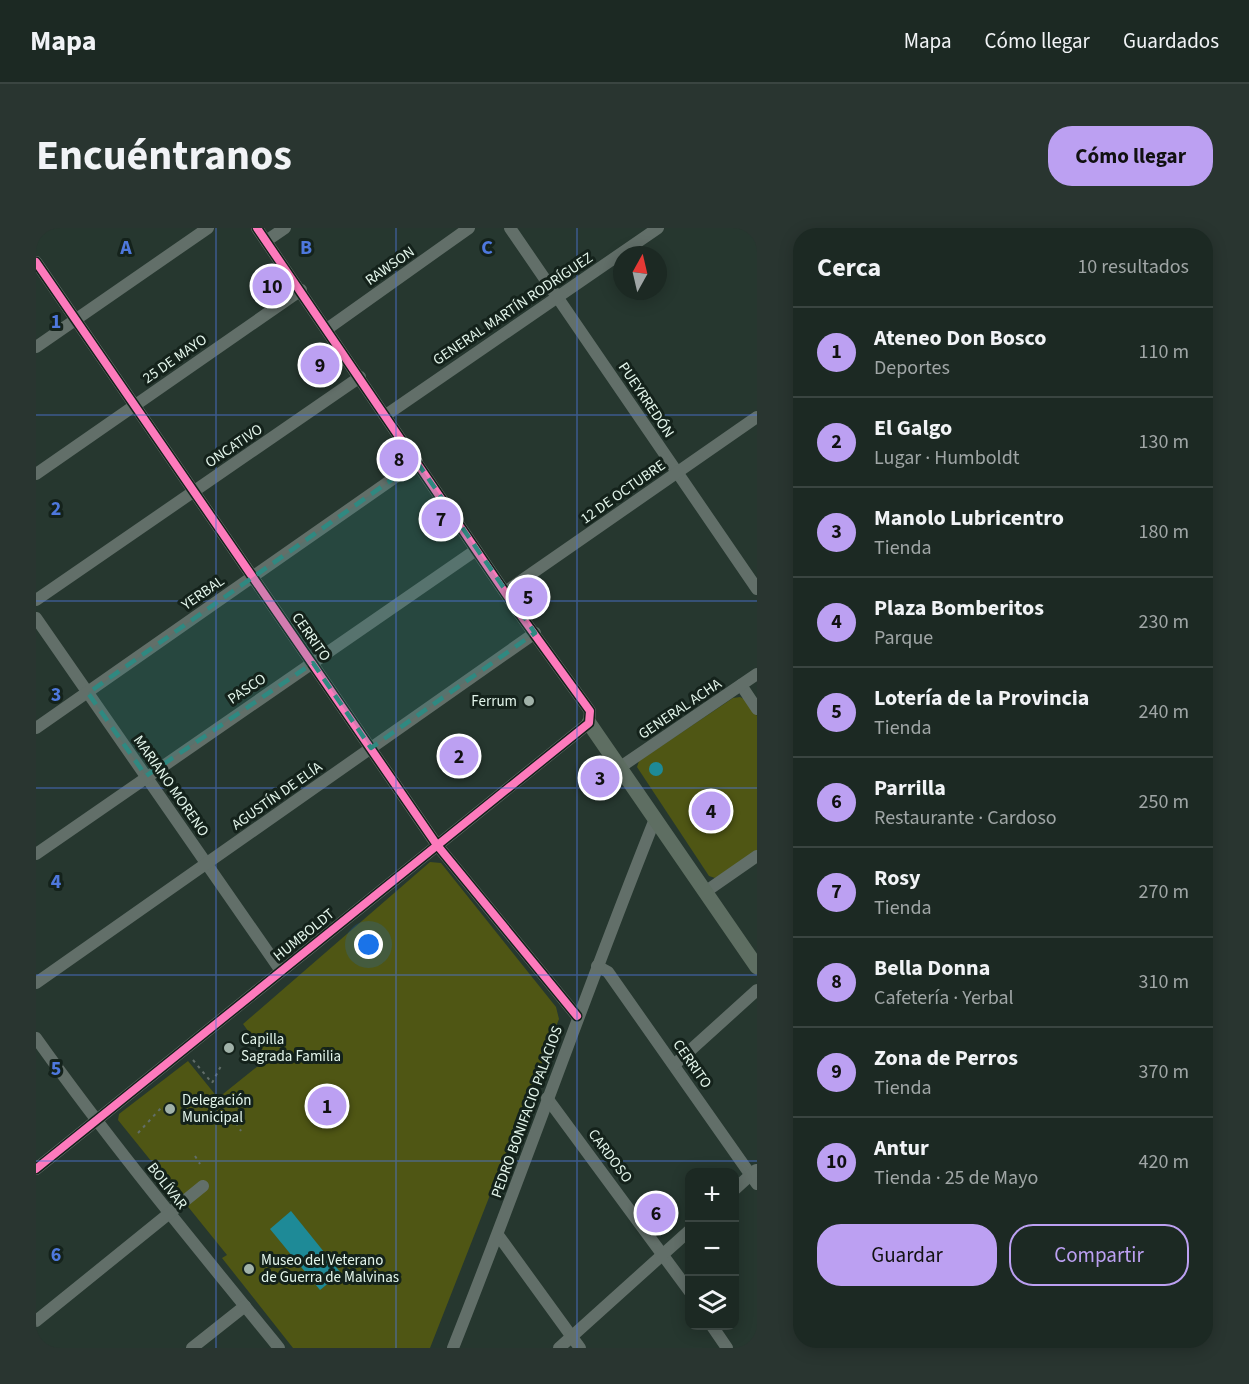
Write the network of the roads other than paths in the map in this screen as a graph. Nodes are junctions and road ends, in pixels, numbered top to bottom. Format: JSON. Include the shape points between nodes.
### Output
{"nodes":[{"id":1,"x":208,"y":228,"type":"edge"},
{"id":2,"x":257,"y":228,"type":"edge"},
{"id":3,"x":285,"y":228,"type":"edge"},
{"id":4,"x":470,"y":228,"type":"edge"},
{"id":5,"x":510,"y":228,"type":"edge"},
{"id":6,"x":658,"y":228,"type":"edge"},
{"id":7,"x":266,"y":241,"type":"junction"},
{"id":8,"x":36,"y":262,"type":"edge"},
{"id":9,"x":301,"y":290,"type":"junction"},
{"id":10,"x":557,"y":296,"type":"junction"},
{"id":11,"x":75,"y":319,"type":"junction"},
{"id":12,"x":327,"y":329,"type":"junction"},
{"id":13,"x":36,"y":346,"type":"edge"},
{"id":14,"x":360,"y":377,"type":"junction"},
{"id":15,"x":135,"y":405,"type":"junction"},
{"id":16,"x":386,"y":415,"type":"junction"},
{"id":17,"x":757,"y":417,"type":"edge"},
{"id":18,"x":417,"y":462,"type":"junction"},
{"id":19,"x":677,"y":473,"type":"junction"},
{"id":20,"x":36,"y":474,"type":"edge"},
{"id":21,"x":193,"y":490,"type":"junction"},
{"id":22,"x":476,"y":550,"type":"junction"},
{"id":23,"x":253,"y":577,"type":"junction"},
{"id":24,"x":757,"y":590,"type":"edge"},
{"id":25,"x":505,"y":592,"type":"junction"},
{"id":26,"x":36,"y":600,"type":"edge"},
{"id":27,"x":36,"y":618,"type":"edge"},
{"id":28,"x":535,"y":633,"type":"junction"},
{"id":29,"x":313,"y":663,"type":"junction"},
{"id":30,"x":757,"y":674,"type":"edge"},
{"id":31,"x":741,"y":686,"type":"junction"},
{"id":32,"x":88,"y":693,"type":"junction"},
{"id":33,"x":757,"y":709,"type":"edge"},
{"id":34,"x":590,"y":723,"type":"junction"},
{"id":35,"x":36,"y":728,"type":"edge"},
{"id":36,"x":371,"y":748,"type":"junction"},
{"id":37,"x":619,"y":768,"type":"junction"},
{"id":38,"x":146,"y":776,"type":"junction"},
{"id":39,"x":655,"y":819,"type":"junction"},
{"id":40,"x":437,"y":845,"type":"junction"},
{"id":41,"x":36,"y":854,"type":"edge"},
{"id":42,"x":757,"y":856,"type":"edge"},
{"id":43,"x":207,"y":864,"type":"junction"},
{"id":44,"x":705,"y":892,"type":"junction"},
{"id":45,"x":597,"y":966,"type":"junction"},
{"id":46,"x":757,"y":967,"type":"edge"},
{"id":47,"x":281,"y":971,"type":"junction"},
{"id":48,"x":36,"y":983,"type":"edge"},
{"id":49,"x":757,"y":990,"type":"edge"},
{"id":50,"x":577,"y":1016,"type":"junction"},
{"id":51,"x":36,"y":1038,"type":"edge"},
{"id":52,"x":674,"y":1065,"type":"junction"},
{"id":53,"x":547,"y":1098,"type":"junction"},
{"id":54,"x":96,"y":1120,"type":"junction"},
{"id":55,"x":36,"y":1168,"type":"edge"},
{"id":56,"x":755,"y":1176,"type":"edge"},
{"id":57,"x":203,"y":1186,"type":"dead end"},
{"id":58,"x":739,"y":1187,"type":"edge"},
{"id":59,"x":168,"y":1212,"type":"junction"},
{"id":60,"x":685,"y":1234,"type":"edge"},
{"id":61,"x":498,"y":1235,"type":"junction"},
{"id":62,"x":664,"y":1253,"type":"junction"},
{"id":63,"x":685,"y":1284,"type":"edge"},
{"id":64,"x":244,"y":1306,"type":"junction"},
{"id":65,"x":36,"y":1321,"type":"edge"},
{"id":66,"x":715,"y":1330,"type":"edge"},
{"id":67,"x":572,"y":1336,"type":"junction"},
{"id":68,"x":192,"y":1348,"type":"edge"},
{"id":69,"x":279,"y":1348,"type":"edge"},
{"id":70,"x":453,"y":1348,"type":"edge"},
{"id":71,"x":559,"y":1348,"type":"edge"},
{"id":72,"x":580,"y":1348,"type":"edge"},
{"id":73,"x":727,"y":1348,"type":"edge"}],
"edges":[{"from":1,"to":11,"type":"street"},
{"from":2,"to":7,"type":"street"},
{"from":3,"to":7,"type":"street"},
{"from":4,"to":12,"type":"street","name":"RAWSON"},
{"from":5,"to":10,"type":"street","name":"PUEYRREDÓN"},
{"from":6,"to":10,"type":"street","name":"GENERAL MARTÍN RODRÍGUEZ"},
{"from":7,"to":9,"type":"street"},
{"from":8,"to":11,"type":"street","name":"CERRITO"},
{"from":9,"to":12,"type":"street"},
{"from":9,"to":15,"type":"street","name":"25 DE MAYO"},
{"from":10,"to":16,"type":"street","name":"GENERAL MARTÍN RODRÍGUEZ"},
{"from":10,"to":19,"type":"street","name":"PUEYRREDÓN"},
{"from":11,"to":13,"type":"street"},
{"from":11,"to":15,"type":"street","name":"CERRITO"},
{"from":12,"to":14,"type":"street"},
{"from":14,"to":16,"type":"street"},
{"from":14,"to":21,"type":"street","name":"ONCATIVO"},
{"from":15,"to":20,"type":"street","name":"25 DE MAYO"},
{"from":15,"to":21,"type":"street","name":"CERRITO"},
{"from":16,"to":18,"type":"street"},
{"from":17,"to":19,"type":"street","name":"12 DE OCTUBRE"},
{"from":18,"to":22,"type":"street"},
{"from":18,"to":23,"type":"street","name":"YERBAL"},
{"from":19,"to":24,"type":"street","name":"PUEYRREDÓN"},
{"from":19,"to":25,"type":"street","name":"12 DE OCTUBRE"},
{"from":21,"to":23,"type":"street","name":"CERRITO"},
{"from":21,"to":26,"type":"street","name":"ONCATIVO"},
{"from":22,"to":25,"type":"street"},
{"from":22,"to":29,"type":"street","name":"PASCO"},
{"from":23,"to":29,"type":"street","name":"CERRITO"},
{"from":23,"to":32,"type":"street","name":"YERBAL"},
{"from":25,"to":28,"type":"street"},
{"from":27,"to":32,"type":"street","name":"MARIANO MORENO"},
{"from":28,"to":34,"type":"street","via":[[590,711]]},
{"from":28,"to":36,"type":"street","name":"AGUSTÍN DE ELÍA"},
{"from":29,"to":36,"type":"street","name":"CERRITO"},
{"from":29,"to":38,"type":"street","name":"PASCO"},
{"from":30,"to":31,"type":"street","name":"GENERAL ACHA"},
{"from":31,"to":33,"type":"street"},
{"from":31,"to":37,"type":"street","name":"GENERAL ACHA"},
{"from":32,"to":35,"type":"street","name":"YERBAL"},
{"from":32,"to":38,"type":"street","name":"MARIANO MORENO"},
{"from":34,"to":37,"type":"main road"},
{"from":34,"to":40,"type":"street","name":"HUMBOLDT"},
{"from":36,"to":40,"type":"street","name":"CERRITO"},
{"from":36,"to":43,"type":"street","name":"AGUSTÍN DE ELÍA"},
{"from":37,"to":39,"type":"main road"},
{"from":38,"to":41,"type":"street","name":"PASCO"},
{"from":38,"to":43,"type":"street","name":"MARIANO MORENO"},
{"from":39,"to":44,"type":"main road"},
{"from":39,"to":45,"type":"street","name":"PEDRO BONIFACIO PALACIOS"},
{"from":40,"to":47,"type":"street","name":"HUMBOLDT"},
{"from":40,"to":50,"type":"street","name":"CERRITO"},
{"from":42,"to":44,"type":"street"},
{"from":43,"to":47,"type":"street","name":"MARIANO MORENO"},
{"from":43,"to":48,"type":"street","name":"AGUSTÍN DE ELÍA"},
{"from":44,"to":46,"type":"main road"},
{"from":45,"to":50,"type":"street","name":"PEDRO BONIFACIO PALACIOS"},
{"from":45,"to":52,"type":"street","name":"CERRITO","via":[[608,972]]},
{"from":47,"to":54,"type":"street","name":"HUMBOLDT"},
{"from":49,"to":52,"type":"street"},
{"from":50,"to":53,"type":"street","name":"PEDRO BONIFACIO PALACIOS"},
{"from":51,"to":54,"type":"street","name":"BOLÍVAR"},
{"from":52,"to":56,"type":"street","name":"CERRITO"},
{"from":53,"to":61,"type":"street","name":"PEDRO BONIFACIO PALACIOS"},
{"from":53,"to":62,"type":"street","name":"CARDOSO"},
{"from":54,"to":55,"type":"street","name":"HUMBOLDT"},
{"from":54,"to":59,"type":"street","name":"BOLÍVAR"},
{"from":56,"to":58,"type":"street"},
{"from":57,"to":59,"type":"street"},
{"from":59,"to":64,"type":"street","name":"BOLÍVAR"},
{"from":59,"to":65,"type":"street"},
{"from":60,"to":62,"type":"street"},
{"from":61,"to":67,"type":"street"},
{"from":61,"to":70,"type":"street","name":"PEDRO BONIFACIO PALACIOS"},
{"from":62,"to":63,"type":"street","name":"CARDOSO"},
{"from":62,"to":67,"type":"street"},
{"from":64,"to":68,"type":"street"},
{"from":64,"to":69,"type":"street","name":"BOLÍVAR"},
{"from":66,"to":73,"type":"street"},
{"from":67,"to":71,"type":"street"},
{"from":67,"to":72,"type":"street"}]}
